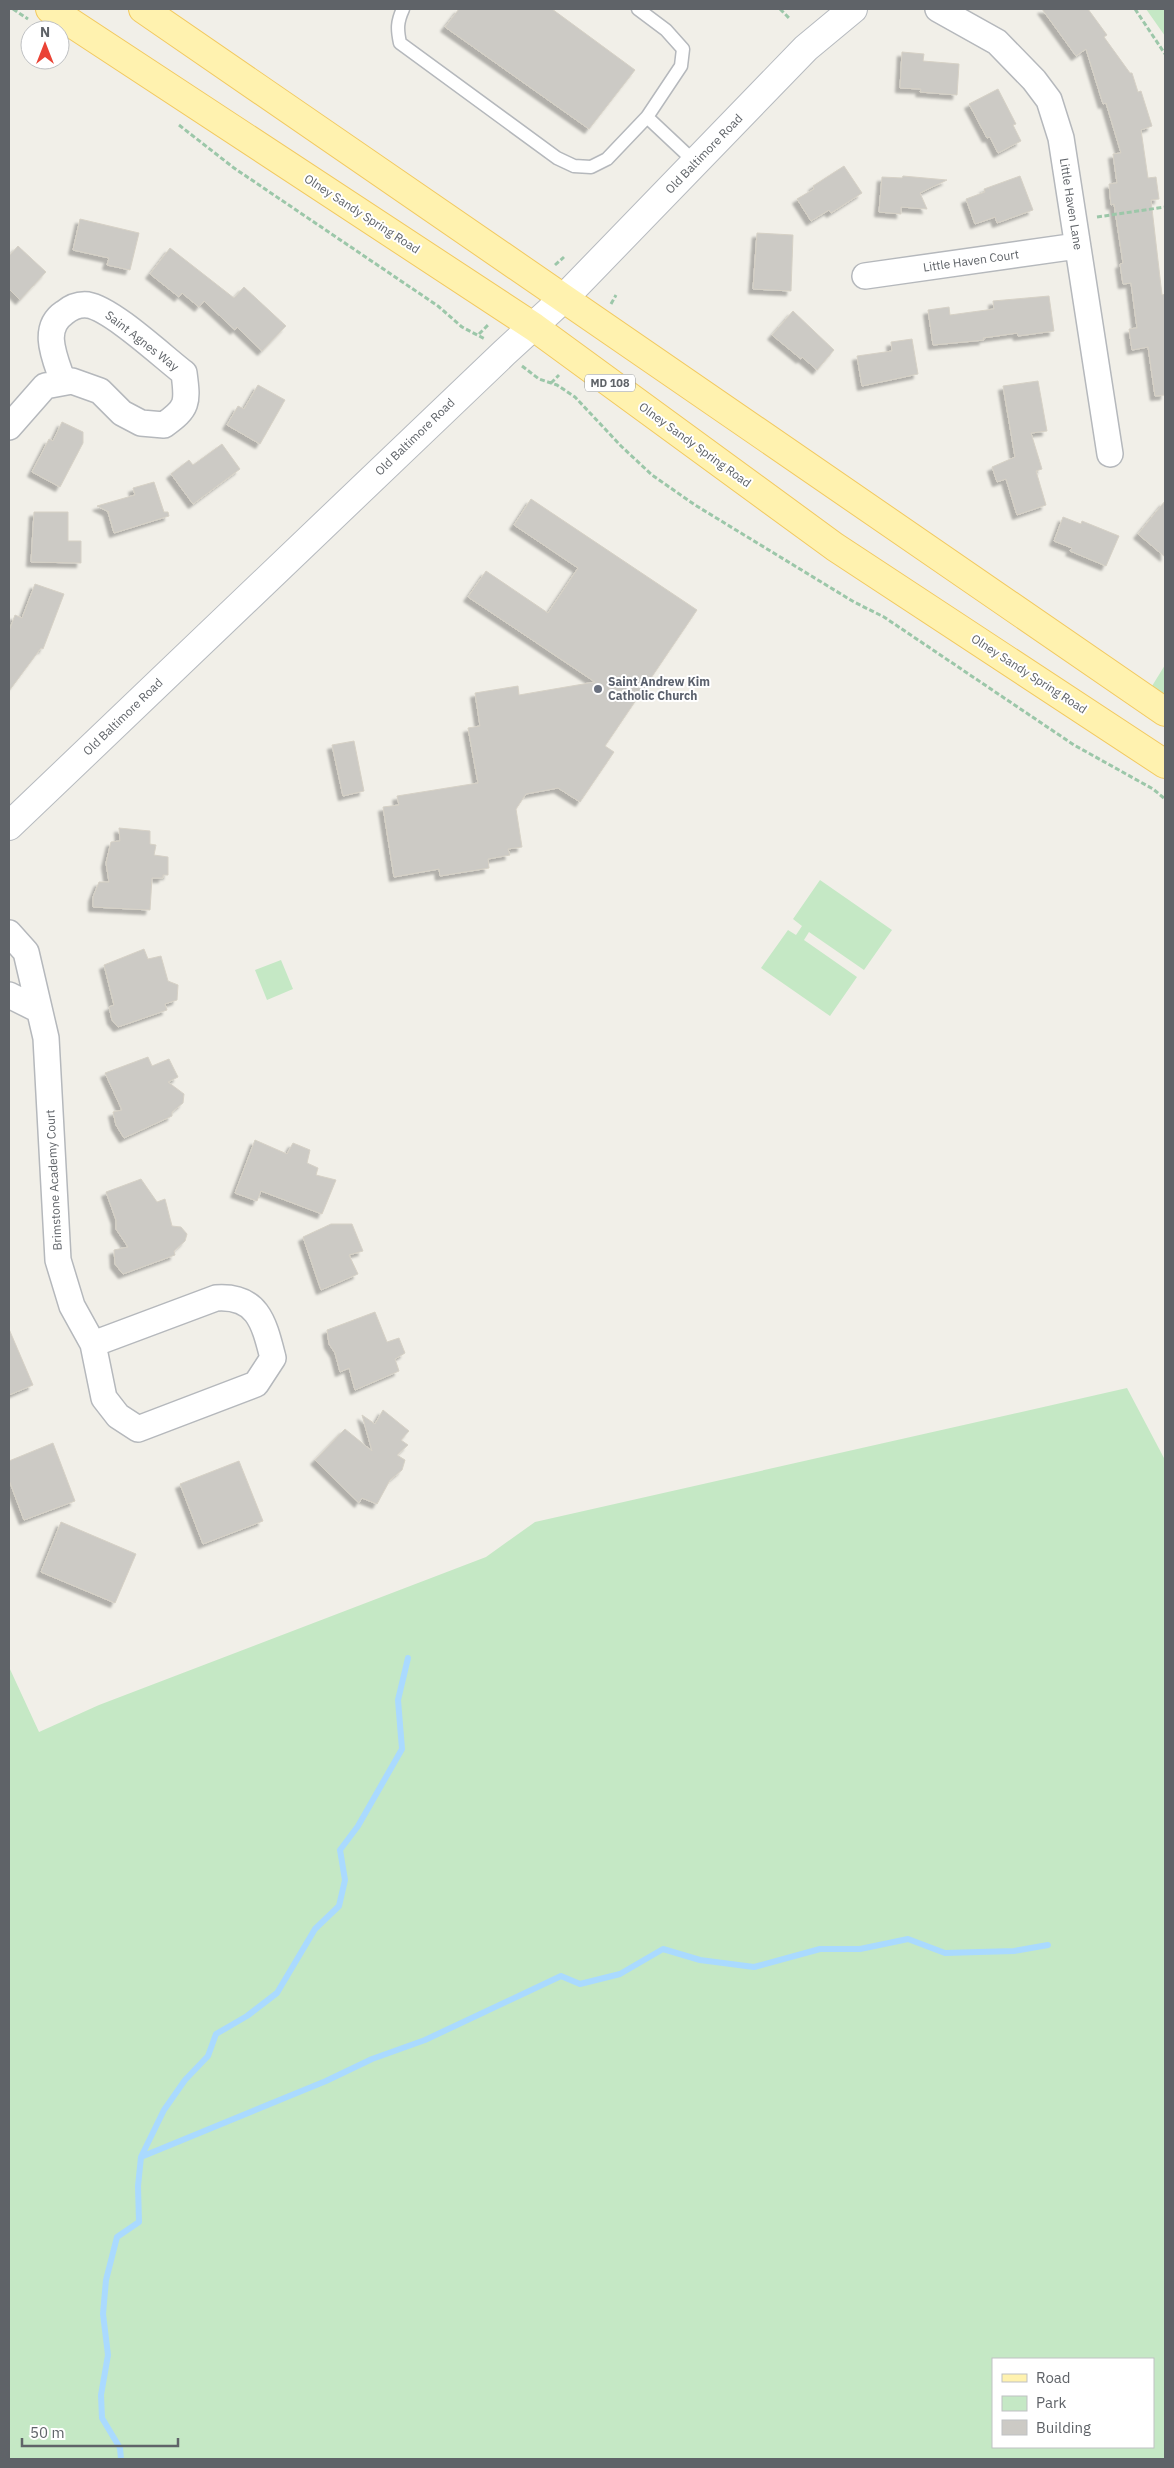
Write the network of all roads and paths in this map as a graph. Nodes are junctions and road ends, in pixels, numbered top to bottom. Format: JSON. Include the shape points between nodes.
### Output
{"nodes":[{"id":1,"x":50,"y":9,"type":"edge"},
{"id":2,"x":143,"y":9,"type":"edge"},
{"id":3,"x":404,"y":9,"type":"edge"},
{"id":4,"x":638,"y":9,"type":"edge"},
{"id":5,"x":780,"y":9,"type":"edge"},
{"id":6,"x":828,"y":9,"type":"edge"},
{"id":7,"x":853,"y":9,"type":"edge"},
{"id":8,"x":938,"y":9,"type":"edge"},
{"id":9,"x":1135,"y":9,"type":"edge"},
{"id":10,"x":789,"y":18,"type":"dead end"},
{"id":11,"x":814,"y":40,"type":"junction"},
{"id":12,"x":1165,"y":54,"type":"edge"},
{"id":13,"x":647,"y":117,"type":"junction"},
{"id":14,"x":173,"y":120,"type":"dead end"},
{"id":15,"x":696,"y":162,"type":"junction"},
{"id":16,"x":1165,"y":207,"type":"edge"},
{"id":17,"x":1074,"y":221,"type":"junction"},
{"id":18,"x":1078,"y":246,"type":"junction"},
{"id":19,"x":865,"y":276,"type":"dead end"},
{"id":20,"x":563,"y":299,"type":"junction"},
{"id":21,"x":534,"y":327,"type":"junction"},
{"id":22,"x":504,"y":353,"type":"junction"},
{"id":23,"x":63,"y":382,"type":"junction"},
{"id":24,"x":9,"y":427,"type":"edge"},
{"id":25,"x":1110,"y":454,"type":"dead end"},
{"id":26,"x":1165,"y":712,"type":"edge"},
{"id":27,"x":1165,"y":764,"type":"edge"},
{"id":28,"x":1165,"y":799,"type":"edge"},
{"id":29,"x":9,"y":826,"type":"edge"},
{"id":30,"x":9,"y":933,"type":"edge"},
{"id":31,"x":9,"y":995,"type":"edge"},
{"id":32,"x":39,"y":1010,"type":"junction"},
{"id":33,"x":93,"y":1344,"type":"junction"}],
"edges":[{"from":1,"to":21,"type":"main road","name":"Olney Sandy Spring Road","number":"MD 108"},
{"from":2,"to":20,"type":"main road"},
{"from":3,"to":13,"type":"lane","via":[[398,19],[400,43],[557,158],[574,166],[591,167],[607,159]]},
{"from":4,"to":13,"type":"lane","via":[[666,30],[683,49],[681,66]]},
{"from":5,"to":10,"type":"path"},
{"from":6,"to":11,"type":"street","name":"Old Baltimore Road"},
{"from":7,"to":11,"type":"street","name":"Old Baltimore Road"},
{"from":8,"to":17,"type":"street","name":"Little Haven Lane","via":[[997,42],[1049,100],[1061,138]]},
{"from":9,"to":12,"type":"path"},
{"from":11,"to":15,"type":"street","name":"Old Baltimore Road"},
{"from":13,"to":15,"type":"lane"},
{"from":14,"to":22,"type":"path","via":[[234,168]]},
{"from":15,"to":20,"type":"street","name":"Old Baltimore Road"},
{"from":16,"to":17,"type":"path"},
{"from":17,"to":18,"type":"street","name":"Little Haven Lane"},
{"from":18,"to":19,"type":"street","name":"Little Haven Court"},
{"from":18,"to":25,"type":"street","name":"Little Haven Lane"},
{"from":20,"to":21,"type":"street","name":"Old Baltimore Road"},
{"from":20,"to":26,"type":"main road"},
{"from":21,"to":22,"type":"street","name":"Old Baltimore Road"},
{"from":21,"to":27,"type":"main road","name":"Olney Sandy Spring Road","number":"MD 108","via":[[835,547]]},
{"from":22,"to":28,"type":"path","via":[[539,379],[557,385],[575,397],[646,469],[694,505],[884,617],[1074,745]]},
{"from":22,"to":29,"type":"street","name":"Old Baltimore Road"},
{"from":23,"to":23,"type":"street","name":"Saint Agnes Way","via":[[52,349],[51,332],[55,319],[71,307],[87,304],[104,310],[184,373],[187,395],[181,412],[164,425],[141,423],[122,412],[100,391],[72,381]]},
{"from":23,"to":24,"type":"street","via":[[45,386]]},
{"from":30,"to":32,"type":"street","name":"Brimstone Academy Court","via":[[26,952]]},
{"from":31,"to":32,"type":"street"},
{"from":32,"to":33,"type":"street","name":"Brimstone Academy Court","via":[[46,1038],[58,1260],[72,1306]]},
{"from":33,"to":33,"type":"street","name":"Brimstone Academy Court","via":[[104,1398],[118,1416],[138,1429],[256,1384],[273,1358],[258,1315],[244,1301],[234,1297],[216,1298]]}]}
